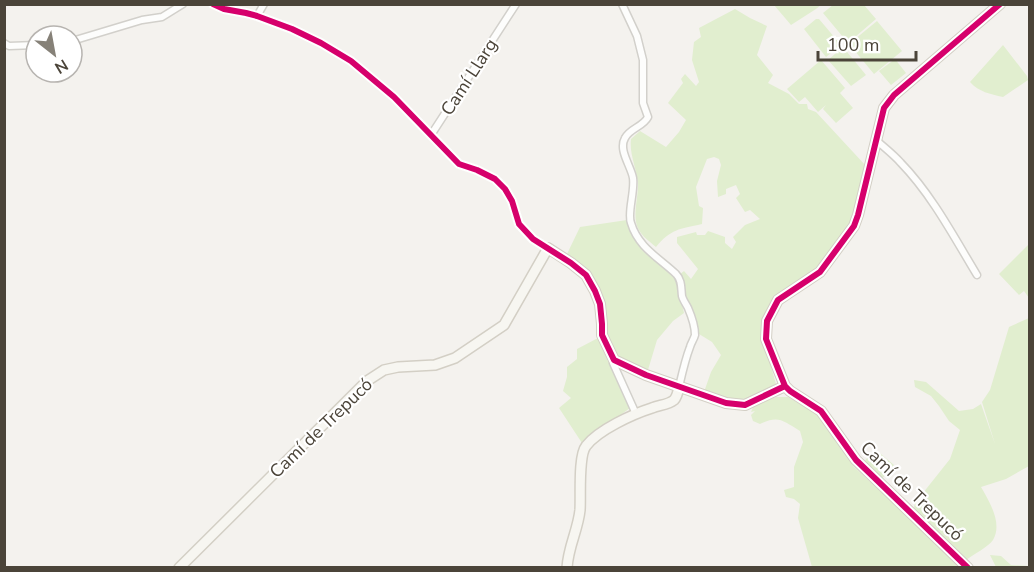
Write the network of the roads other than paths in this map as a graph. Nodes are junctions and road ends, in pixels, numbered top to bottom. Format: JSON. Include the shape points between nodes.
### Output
{"nodes":[{"id":1,"x":183,"y":4,"type":"edge"},
{"id":2,"x":213,"y":4,"type":"edge"},
{"id":3,"x":264,"y":4,"type":"edge"},
{"id":4,"x":516,"y":4,"type":"edge"},
{"id":5,"x":622,"y":4,"type":"edge"},
{"id":6,"x":1000,"y":4,"type":"edge"},
{"id":7,"x":257,"y":16,"type":"junction"},
{"id":8,"x":84,"y":37,"type":"edge"},
{"id":9,"x":24,"y":46,"type":"edge"},
{"id":10,"x":6,"y":47,"type":"edge"},
{"id":11,"x":431,"y":135,"type":"junction"},
{"id":12,"x":877,"y":141,"type":"junction"},
{"id":13,"x":548,"y":248,"type":"junction"},
{"id":14,"x":977,"y":275,"type":"dead end"},
{"id":15,"x":614,"y":360,"type":"junction"},
{"id":16,"x":785,"y":386,"type":"junction"},
{"id":17,"x":679,"y":387,"type":"junction"},
{"id":18,"x":636,"y":414,"type":"junction"},
{"id":19,"x":178,"y":567,"type":"edge"},
{"id":20,"x":567,"y":567,"type":"edge"},
{"id":21,"x":968,"y":567,"type":"edge"}],
"edges":[{"from":1,"to":8,"type":"street","via":[[162,16]]},
{"from":2,"to":7,"type":"street"},
{"from":3,"to":7,"type":"street"},
{"from":4,"to":11,"type":"street","name":"Camí Llarg"},
{"from":5,"to":17,"type":"street","via":[[643,60],[643,103],[648,117],[625,137],[624,150],[633,177],[630,221],[641,244],[681,283],[695,336]]},
{"from":6,"to":12,"type":"street","via":[[894,95],[884,108]]},
{"from":7,"to":11,"type":"street","via":[[321,43],[351,61]]},
{"from":9,"to":10,"type":"street"},
{"from":11,"to":13,"type":"street","name":"Camí Llarg","via":[[459,164],[495,179],[512,201],[519,224]]},
{"from":12,"to":14,"type":"street","via":[[922,189]]},
{"from":12,"to":16,"type":"street","via":[[854,226],[820,272],[778,300],[766,321],[766,339]]},
{"from":13,"to":15,"type":"street","name":"Camí Llarg","via":[[571,262],[595,291],[602,335]]},
{"from":13,"to":19,"type":"street","name":"Camí de Trepucó","via":[[504,326],[455,358],[435,365],[384,370],[367,381]]},
{"from":15,"to":17,"type":"street"},
{"from":15,"to":18,"type":"street"},
{"from":16,"to":17,"type":"street","via":[[745,405],[726,403]]},
{"from":16,"to":21,"type":"street","name":"Camí de Trepucó","via":[[821,411],[856,460]]},
{"from":17,"to":18,"type":"street","via":[[676,398],[669,403]]},
{"from":18,"to":20,"type":"street","via":[[584,448],[580,512]]}]}
